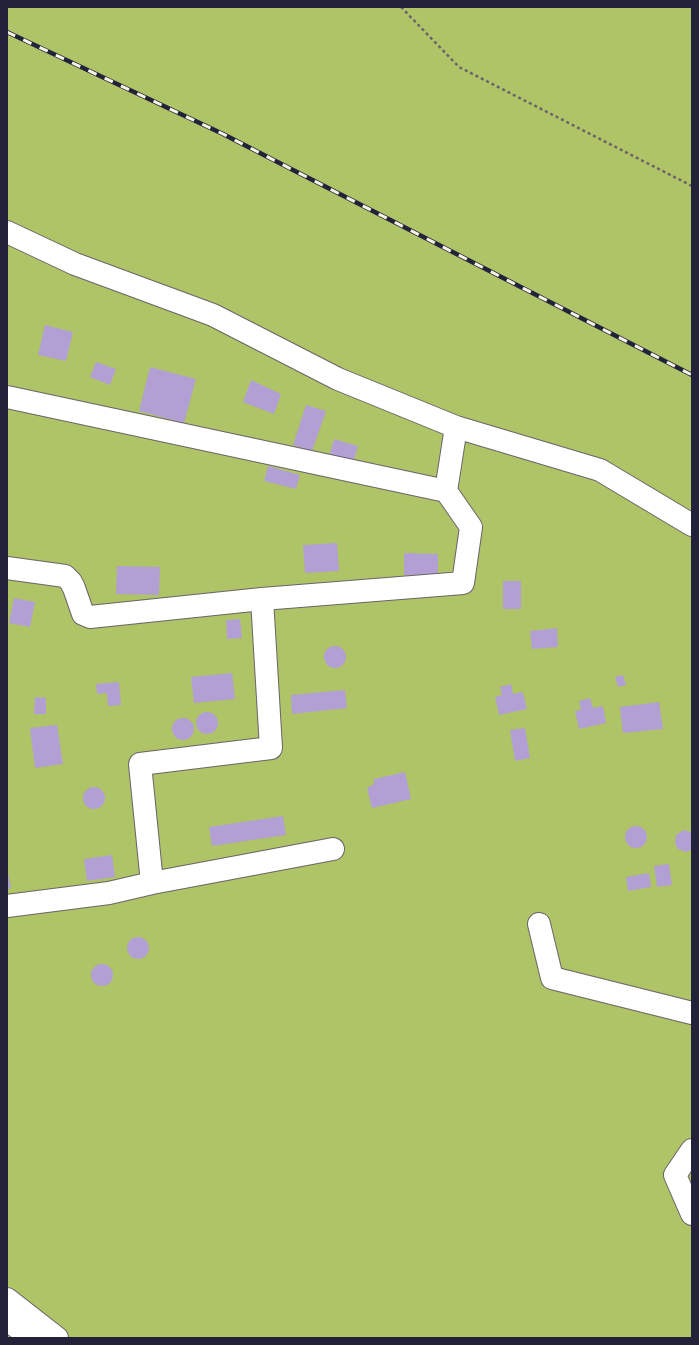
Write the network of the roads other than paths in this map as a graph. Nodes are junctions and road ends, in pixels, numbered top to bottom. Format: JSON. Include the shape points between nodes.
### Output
{"nodes":[{"id":1,"x":7,"y":232,"type":"edge"},
{"id":2,"x":7,"y":397,"type":"edge"},
{"id":3,"x":456,"y":427,"type":"junction"},
{"id":4,"x":446,"y":492,"type":"junction"},
{"id":5,"x":692,"y":525,"type":"edge"},
{"id":6,"x":7,"y":568,"type":"edge"},
{"id":7,"x":262,"y":599,"type":"junction"},
{"id":8,"x":333,"y":849,"type":"dead end"},
{"id":9,"x":152,"y":883,"type":"junction"},
{"id":10,"x":7,"y":906,"type":"edge"},
{"id":11,"x":539,"y":924,"type":"dead end"},
{"id":12,"x":692,"y":1013,"type":"edge"},
{"id":13,"x":692,"y":1150,"type":"edge"},
{"id":14,"x":692,"y":1214,"type":"edge"},
{"id":15,"x":7,"y":1299,"type":"edge"},
{"id":16,"x":7,"y":1319,"type":"edge"},
{"id":17,"x":30,"y":1338,"type":"edge"},
{"id":18,"x":57,"y":1338,"type":"edge"}],
"edges":[{"from":1,"to":3,"type":"main road","via":[[75,264],[213,315],[338,379]]},
{"from":2,"to":4,"type":"main road"},
{"from":3,"to":4,"type":"main road"},
{"from":3,"to":5,"type":"main road","via":[[600,470]]},
{"from":4,"to":7,"type":"main road","via":[[471,526],[463,583]]},
{"from":6,"to":7,"type":"main road","via":[[65,576],[74,588],[83,614],[90,617]]},
{"from":7,"to":9,"type":"main road","via":[[271,748],[140,764]]},
{"from":8,"to":9,"type":"main road"},
{"from":9,"to":10,"type":"main road","via":[[108,893]]},
{"from":11,"to":12,"type":"main road","via":[[552,978]]},
{"from":13,"to":14,"type":"main road","via":[[675,1176]]},
{"from":15,"to":18,"type":"main road"},
{"from":16,"to":17,"type":"main road"}]}
